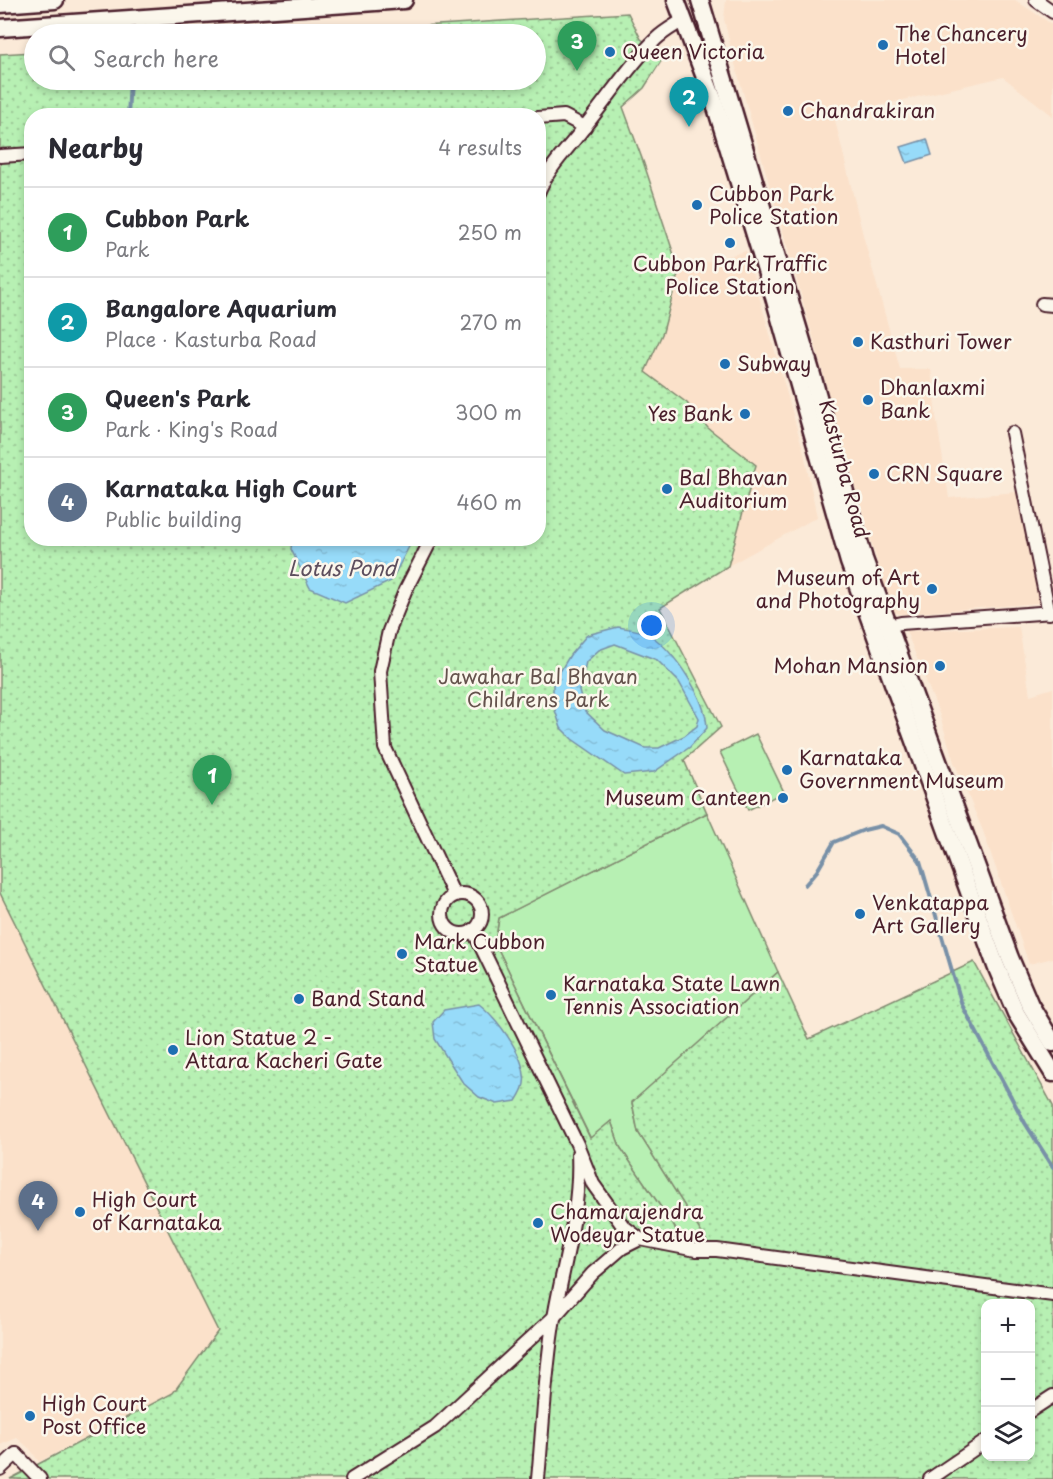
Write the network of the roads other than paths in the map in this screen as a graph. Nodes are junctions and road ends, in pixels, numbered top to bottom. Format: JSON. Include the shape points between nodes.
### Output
{"nodes":[{"id":1,"x":55,"y":0,"type":"edge"},
{"id":2,"x":404,"y":0,"type":"edge"},
{"id":3,"x":676,"y":0,"type":"edge"},
{"id":4,"x":700,"y":0,"type":"edge"},
{"id":5,"x":1036,"y":0,"type":"edge"},
{"id":6,"x":0,"y":4,"type":"edge"},
{"id":7,"x":1053,"y":12,"type":"edge"},
{"id":8,"x":683,"y":20,"type":"junction"},
{"id":9,"x":58,"y":24,"type":"edge"},
{"id":10,"x":24,"y":26,"type":"edge"},
{"id":11,"x":0,"y":28,"type":"edge"},
{"id":12,"x":546,"y":117,"type":"edge"},
{"id":13,"x":585,"y":128,"type":"junction"},
{"id":14,"x":24,"y":154,"type":"edge"},
{"id":15,"x":0,"y":156,"type":"edge"},
{"id":16,"x":546,"y":178,"type":"edge"},
{"id":17,"x":1012,"y":433,"type":"dead end"},
{"id":18,"x":428,"y":546,"type":"edge"},
{"id":19,"x":1051,"y":612,"type":"edge"},
{"id":20,"x":888,"y":626,"type":"junction"},
{"id":21,"x":454,"y":896,"type":"junction"},
{"id":22,"x":473,"y":930,"type":"junction"},
{"id":23,"x":1053,"y":1043,"type":"edge"},
{"id":24,"x":1053,"y":1073,"type":"edge"},
{"id":25,"x":577,"y":1144,"type":"junction"},
{"id":26,"x":640,"y":1239,"type":"junction"},
{"id":27,"x":1053,"y":1295,"type":"edge"},
{"id":28,"x":554,"y":1317,"type":"junction"},
{"id":29,"x":1053,"y":1396,"type":"edge"},
{"id":30,"x":1035,"y":1408,"type":"edge"},
{"id":31,"x":981,"y":1445,"type":"edge"},
{"id":32,"x":16,"y":1454,"type":"junction"},
{"id":33,"x":0,"y":1457,"type":"edge"},
{"id":34,"x":0,"y":1469,"type":"edge"},
{"id":35,"x":40,"y":1479,"type":"edge"},
{"id":36,"x":352,"y":1479,"type":"edge"},
{"id":37,"x":538,"y":1479,"type":"edge"},
{"id":38,"x":930,"y":1479,"type":"edge"}],
"edges":[{"from":1,"to":6,"type":"main road"},
{"from":2,"to":9,"type":"main road"},
{"from":3,"to":8,"type":"main road","name":"Kasturba Road"},
{"from":4,"to":20,"type":"main road","name":"Kasturba Road","via":[[855,531]]},
{"from":5,"to":7,"type":"street"},
{"from":8,"to":13,"type":"street","via":[[657,38]]},
{"from":8,"to":24,"type":"main road","name":"Kasturba Road","via":[[716,104],[849,562],[996,966],[1016,1013]]},
{"from":10,"to":11,"type":"main road"},
{"from":12,"to":13,"type":"street","via":[[564,116]]},
{"from":13,"to":16,"type":"street"},
{"from":14,"to":15,"type":"street"},
{"from":17,"to":19,"type":"street"},
{"from":18,"to":21,"type":"street","via":[[389,631],[380,671],[384,737],[385,748]]},
{"from":19,"to":20,"type":"street"},
{"from":20,"to":23,"type":"main road","name":"Kasturba Road","via":[[1010,957],[1030,1005]]},
{"from":21,"to":22,"type":"street","via":[[469,895],[476,899],[481,921]]},
{"from":21,"to":22,"type":"street","via":[[444,906],[444,922],[455,932]]},
{"from":22,"to":25,"type":"street"},
{"from":25,"to":26,"type":"street","via":[[593,1184],[623,1226]]},
{"from":25,"to":28,"type":"street","via":[[575,1212]]},
{"from":26,"to":27,"type":"street","via":[[696,1250]]},
{"from":26,"to":28,"type":"street","via":[[622,1248],[593,1273]]},
{"from":28,"to":36,"type":"street","via":[[435,1428]]},
{"from":28,"to":37,"type":"street"},
{"from":29,"to":30,"type":"street"},
{"from":31,"to":38,"type":"street"},
{"from":32,"to":33,"type":"street"},
{"from":32,"to":34,"type":"street"},
{"from":32,"to":35,"type":"street"}]}
